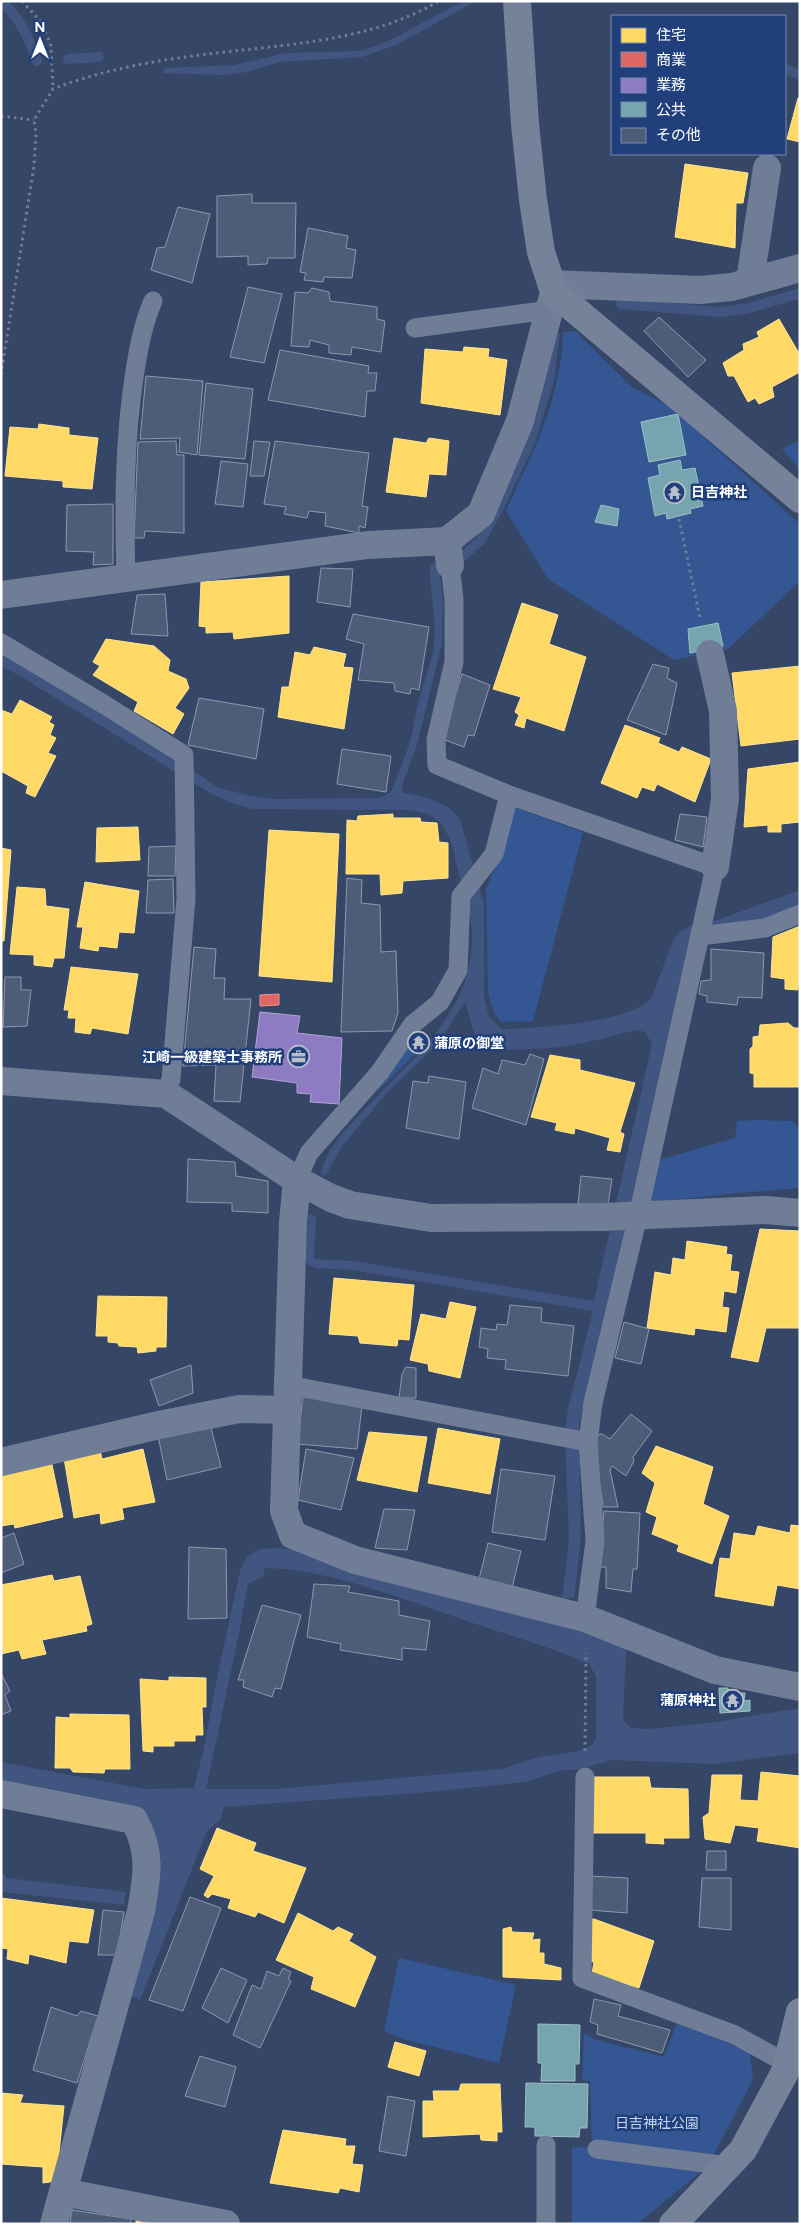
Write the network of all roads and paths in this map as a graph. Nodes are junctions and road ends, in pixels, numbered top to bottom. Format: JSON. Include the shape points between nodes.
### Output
{"nodes":[{"id":1,"x":22,"y":1,"type":"edge"},
{"id":2,"x":439,"y":1,"type":"edge"},
{"id":3,"x":517,"y":1,"type":"edge"},
{"id":4,"x":53,"y":88,"type":"junction"},
{"id":5,"x":1,"y":116,"type":"edge"},
{"id":6,"x":34,"y":120,"type":"junction"},
{"id":7,"x":767,"y":168,"type":"dead end"},
{"id":8,"x":800,"y":268,"type":"edge"},
{"id":9,"x":750,"y":281,"type":"junction"},
{"id":10,"x":551,"y":295,"type":"junction"},
{"id":11,"x":153,"y":301,"type":"dead end"},
{"id":12,"x":415,"y":328,"type":"dead end"},
{"id":13,"x":1,"y":375,"type":"edge"},
{"id":14,"x":800,"y":498,"type":"edge"},
{"id":15,"x":679,"y":518,"type":"dead end"},
{"id":16,"x":448,"y":551,"type":"junction"},
{"id":17,"x":126,"y":578,"type":"junction"},
{"id":18,"x":1,"y":595,"type":"edge"},
{"id":19,"x":700,"y":618,"type":"dead end"},
{"id":20,"x":1,"y":643,"type":"edge"},
{"id":21,"x":710,"y":654,"type":"dead end"},
{"id":22,"x":509,"y":795,"type":"junction"},
{"id":23,"x":715,"y":867,"type":"junction"},
{"id":24,"x":800,"y":914,"type":"edge"},
{"id":25,"x":701,"y":929,"type":"junction"},
{"id":26,"x":1,"y":1081,"type":"edge"},
{"id":27,"x":166,"y":1094,"type":"junction"},
{"id":28,"x":297,"y":1180,"type":"junction"},
{"id":29,"x":800,"y":1214,"type":"edge"},
{"id":30,"x":642,"y":1216,"type":"junction"},
{"id":31,"x":288,"y":1397,"type":"junction"},
{"id":32,"x":588,"y":1442,"type":"junction"},
{"id":33,"x":1,"y":1462,"type":"edge"},
{"id":34,"x":585,"y":1618,"type":"junction"},
{"id":35,"x":586,"y":1664,"type":"dead end"},
{"id":36,"x":800,"y":1687,"type":"edge"},
{"id":37,"x":586,"y":1741,"type":"dead end"},
{"id":38,"x":585,"y":1777,"type":"dead end"},
{"id":39,"x":1,"y":1794,"type":"edge"},
{"id":40,"x":800,"y":2012,"type":"edge"},
{"id":41,"x":790,"y":2069,"type":"edge"},
{"id":42,"x":546,"y":2145,"type":"dead end"},
{"id":43,"x":597,"y":2150,"type":"dead end"},
{"id":44,"x":728,"y":2166,"type":"junction"},
{"id":45,"x":63,"y":2192,"type":"junction"},
{"id":46,"x":54,"y":2224,"type":"edge"},
{"id":47,"x":226,"y":2224,"type":"edge"},
{"id":48,"x":546,"y":2224,"type":"edge"},
{"id":49,"x":673,"y":2224,"type":"edge"}],
"edges":[{"from":1,"to":4,"type":"path","via":[[42,23],[51,46]]},
{"from":2,"to":4,"type":"path","via":[[370,31],[300,44],[184,57],[112,71]]},
{"from":3,"to":10,"type":"street","via":[[524,124],[541,252]]},
{"from":4,"to":6,"type":"path"},
{"from":5,"to":6,"type":"path"},
{"from":6,"to":13,"type":"path","via":[[34,166]]},
{"from":7,"to":9,"type":"street"},
{"from":8,"to":9,"type":"street"},
{"from":9,"to":10,"type":"street","via":[[700,290]]},
{"from":10,"to":12,"type":"lane"},
{"from":10,"to":14,"type":"street"},
{"from":10,"to":16,"type":"street","via":[[520,421],[481,514]]},
{"from":11,"to":17,"type":"lane","via":[[143,324],[132,388],[124,496]]},
{"from":15,"to":19,"type":"path"},
{"from":16,"to":17,"type":"street","via":[[368,546]]},
{"from":16,"to":22,"type":"lane","via":[[454,599],[454,662],[436,740],[437,765]]},
{"from":17,"to":18,"type":"street"},
{"from":20,"to":27,"type":"lane","via":[[184,755],[186,899],[171,1079]]},
{"from":21,"to":23,"type":"street","via":[[724,711],[725,799]]},
{"from":22,"to":23,"type":"lane"},
{"from":22,"to":28,"type":"lane","via":[[494,854],[462,896],[458,970],[440,1002],[413,1024],[380,1072],[309,1153]]},
{"from":23,"to":25,"type":"lane"},
{"from":24,"to":25,"type":"lane","via":[[765,928]]},
{"from":25,"to":30,"type":"lane"},
{"from":26,"to":27,"type":"street"},
{"from":27,"to":28,"type":"street"},
{"from":28,"to":30,"type":"street","via":[[350,1204],[431,1218]]},
{"from":28,"to":31,"type":"street"},
{"from":29,"to":30,"type":"street","via":[[766,1210]]},
{"from":30,"to":32,"type":"lane","via":[[594,1403]]},
{"from":31,"to":32,"type":"lane"},
{"from":31,"to":33,"type":"street"},
{"from":31,"to":34,"type":"street","via":[[284,1512],[293,1535],[355,1560]]},
{"from":32,"to":34,"type":"lane","via":[[595,1541]]},
{"from":34,"to":36,"type":"street","via":[[715,1670]]},
{"from":35,"to":37,"type":"path"},
{"from":38,"to":41,"type":"lane","via":[[582,1978],[735,2035]]},
{"from":39,"to":45,"type":"street","via":[[134,1820],[143,1836],[148,1871],[143,1900]]},
{"from":40,"to":41,"type":"street"},
{"from":41,"to":44,"type":"street","via":[[743,2150]]},
{"from":42,"to":48,"type":"lane"},
{"from":43,"to":44,"type":"lane"},
{"from":44,"to":49,"type":"street"},
{"from":45,"to":46,"type":"street"},
{"from":45,"to":47,"type":"street"}]}
